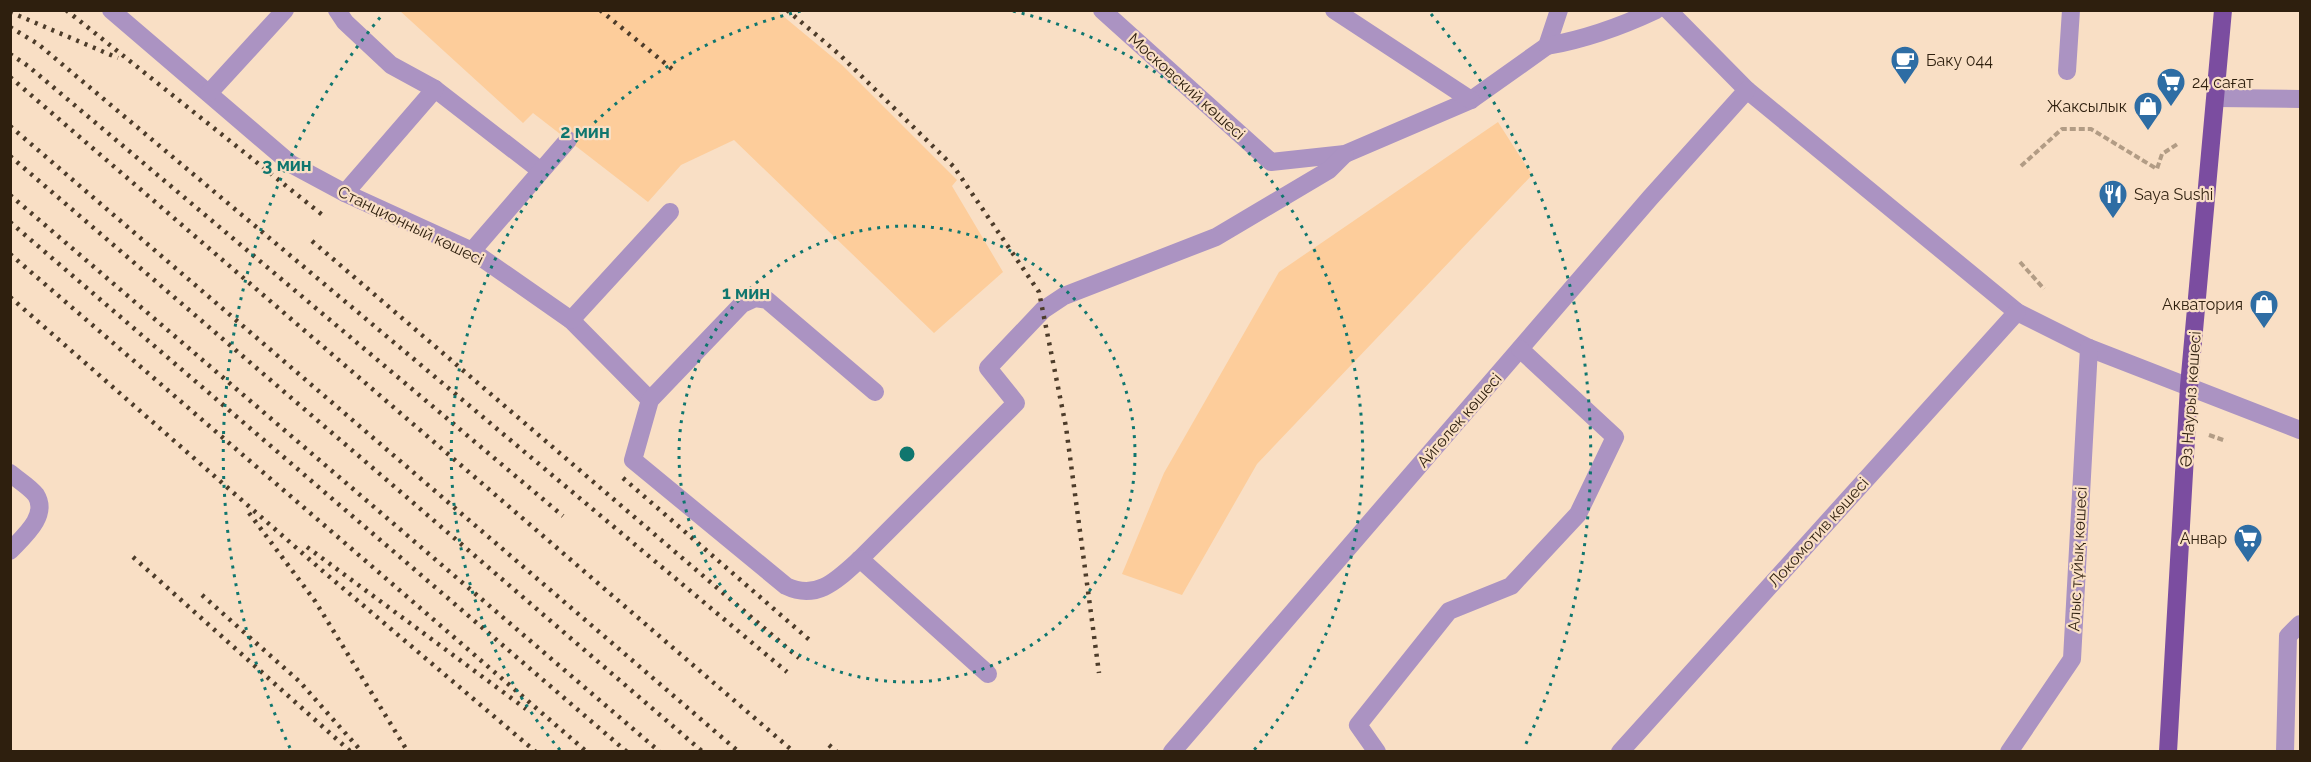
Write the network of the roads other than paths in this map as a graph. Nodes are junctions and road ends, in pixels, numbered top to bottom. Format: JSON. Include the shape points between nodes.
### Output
{"nodes":[{"id":1,"x":111,"y":10,"type":"edge"},
{"id":2,"x":285,"y":10,"type":"edge"},
{"id":3,"x":338,"y":10,"type":"edge"},
{"id":4,"x":1102,"y":10,"type":"edge"},
{"id":5,"x":1334,"y":10,"type":"edge"},
{"id":6,"x":1559,"y":10,"type":"edge"},
{"id":7,"x":1656,"y":10,"type":"edge"},
{"id":8,"x":1668,"y":10,"type":"edge"},
{"id":9,"x":2071,"y":10,"type":"edge"},
{"id":10,"x":2223,"y":10,"type":"edge"},
{"id":11,"x":1546,"y":46,"type":"junction"},
{"id":12,"x":2067,"y":71,"type":"dead end"},
{"id":13,"x":435,"y":89,"type":"junction"},
{"id":14,"x":1747,"y":90,"type":"junction"},
{"id":15,"x":209,"y":93,"type":"junction"},
{"id":16,"x":2216,"y":98,"type":"junction"},
{"id":17,"x":2301,"y":99,"type":"edge"},
{"id":18,"x":1471,"y":100,"type":"junction"},
{"id":19,"x":568,"y":140,"type":"dead end"},
{"id":20,"x":1345,"y":154,"type":"junction"},
{"id":21,"x":541,"y":171,"type":"junction"},
{"id":22,"x":345,"y":193,"type":"junction"},
{"id":23,"x":670,"y":212,"type":"dead end"},
{"id":24,"x":472,"y":251,"type":"junction"},
{"id":25,"x":2017,"y":312,"type":"junction"},
{"id":26,"x":571,"y":320,"type":"junction"},
{"id":27,"x":2089,"y":348,"type":"junction"},
{"id":28,"x":1520,"y":350,"type":"junction"},
{"id":29,"x":2189,"y":386,"type":"junction"},
{"id":30,"x":875,"y":392,"type":"dead end"},
{"id":31,"x":650,"y":400,"type":"junction"},
{"id":32,"x":2301,"y":430,"type":"edge"},
{"id":33,"x":10,"y":473,"type":"edge"},
{"id":34,"x":10,"y":552,"type":"edge"},
{"id":35,"x":860,"y":559,"type":"junction"},
{"id":36,"x":2301,"y":624,"type":"edge"},
{"id":37,"x":988,"y":674,"type":"dead end"},
{"id":38,"x":2290,"y":745,"type":"edge"},
{"id":39,"x":1172,"y":752,"type":"edge"},
{"id":40,"x":1377,"y":752,"type":"edge"},
{"id":41,"x":1620,"y":752,"type":"edge"},
{"id":42,"x":2010,"y":752,"type":"edge"},
{"id":43,"x":2168,"y":752,"type":"edge"}],
"edges":[{"from":1,"to":15,"type":"street","name":"Станционный көшесі"},
{"from":2,"to":15,"type":"street"},
{"from":3,"to":13,"type":"street","via":[[345,22],[392,65]]},
{"from":4,"to":20,"type":"street","name":"Московский көшесі","via":[[1271,162]]},
{"from":5,"to":18,"type":"street"},
{"from":6,"to":11,"type":"street"},
{"from":7,"to":11,"type":"street","via":[[1606,32]]},
{"from":8,"to":14,"type":"street"},
{"from":9,"to":12,"type":"street"},
{"from":10,"to":16,"type":"main road","name":"Әз Наурыз көшесі"},
{"from":11,"to":18,"type":"street"},
{"from":13,"to":21,"type":"street"},
{"from":13,"to":22,"type":"street"},
{"from":14,"to":25,"type":"street"},
{"from":14,"to":28,"type":"street","name":"Айгөлек көшесі"},
{"from":15,"to":22,"type":"street","name":"Станционный көшесі","via":[[291,164]]},
{"from":16,"to":17,"type":"street"},
{"from":16,"to":29,"type":"main road","name":"Әз Наурыз көшесі"},
{"from":18,"to":20,"type":"street"},
{"from":19,"to":21,"type":"street"},
{"from":20,"to":35,"type":"street","via":[[1329,170],[1216,237],[1064,296],[1043,310],[988,368],[1016,404]]},
{"from":21,"to":24,"type":"street"},
{"from":22,"to":24,"type":"street","name":"Станционный көшесі"},
{"from":23,"to":26,"type":"street"},
{"from":24,"to":26,"type":"street","name":"Станционный көшесі"},
{"from":25,"to":27,"type":"street"},
{"from":25,"to":41,"type":"street","name":"Локомотив көшесі"},
{"from":26,"to":31,"type":"street","name":"Станционный көшесі"},
{"from":27,"to":29,"type":"street"},
{"from":27,"to":42,"type":"street","name":"Алыс тұйық көшесі","via":[[2072,659]]},
{"from":28,"to":39,"type":"street","name":"Айгөлек көшесі"},
{"from":28,"to":40,"type":"street","via":[[1615,437],[1578,514],[1511,586],[1449,611],[1359,725]]},
{"from":29,"to":32,"type":"street"},
{"from":29,"to":43,"type":"main road","name":"Әз Наурыз көшесі"},
{"from":30,"to":31,"type":"street","via":[[767,300],[755,298],[742,304]]},
{"from":31,"to":35,"type":"street","via":[[633,460],[786,586],[801,593],[819,589],[837,581]]},
{"from":33,"to":34,"type":"street","via":[[36,495],[39,509],[35,523]]},
{"from":35,"to":37,"type":"street"},
{"from":36,"to":38,"type":"street","via":[[2288,636]]}]}
